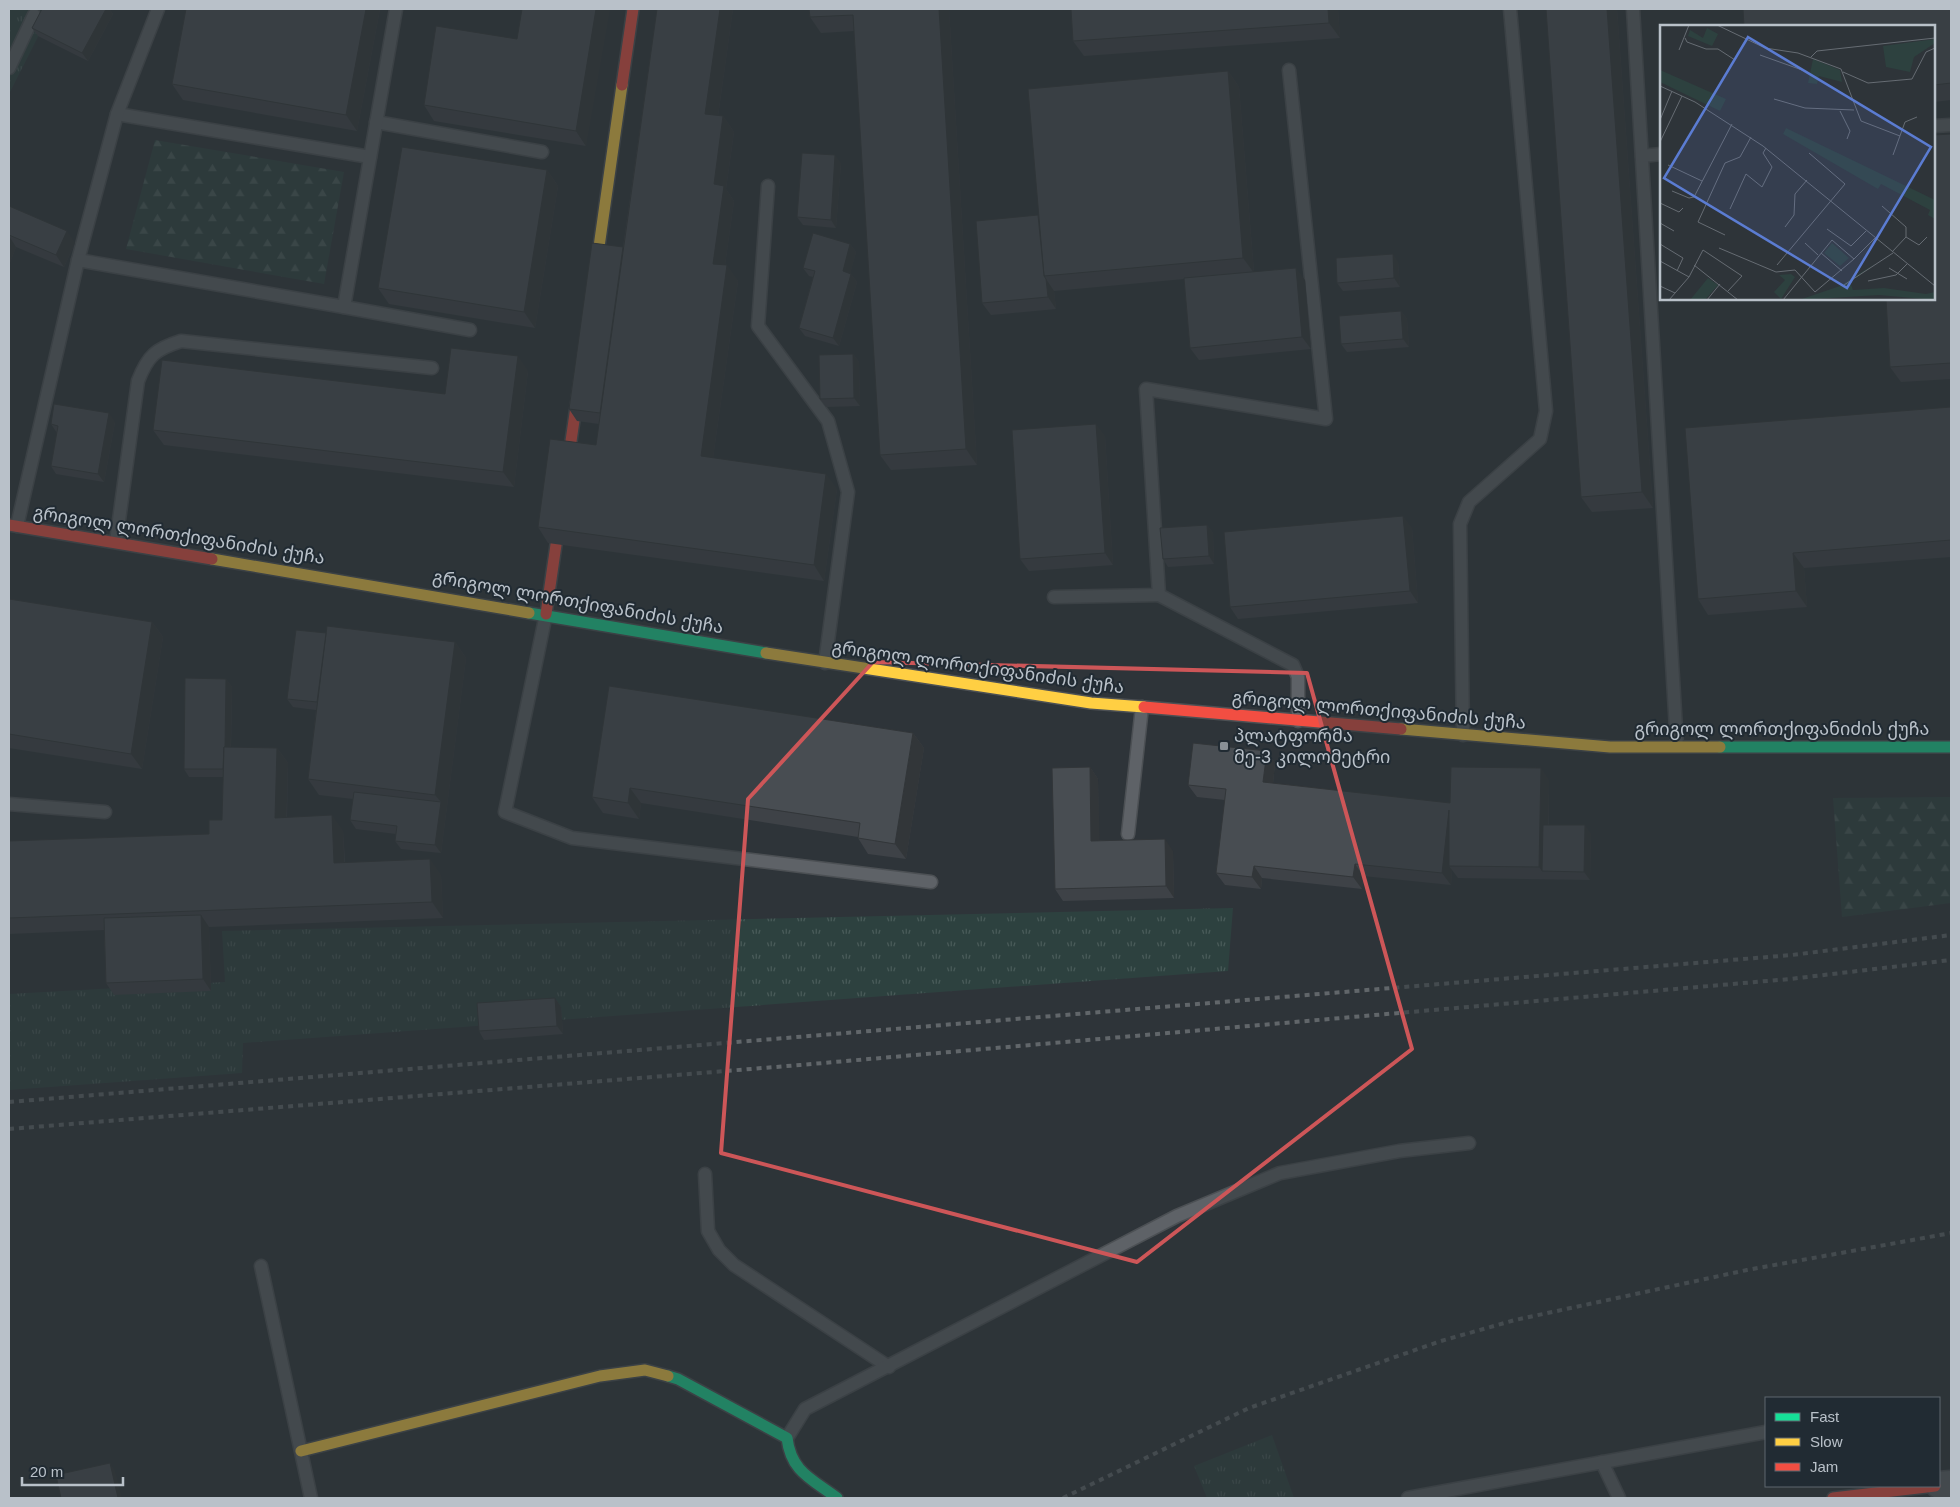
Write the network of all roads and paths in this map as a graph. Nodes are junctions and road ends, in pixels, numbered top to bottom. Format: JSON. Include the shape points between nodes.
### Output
{"nodes":[{"id":1,"x":158,"y":9,"type":"edge"},
{"id":2,"x":396,"y":9,"type":"edge"},
{"id":3,"x":633,"y":9,"type":"edge"},
{"id":4,"x":1510,"y":9,"type":"edge"},
{"id":5,"x":1633,"y":9,"type":"edge"},
{"id":6,"x":34,"y":15,"type":"dead end"},
{"id":7,"x":9,"y":68,"type":"edge"},
{"id":8,"x":1289,"y":70,"type":"dead end"},
{"id":9,"x":117,"y":114,"type":"junction"},
{"id":10,"x":376,"y":122,"type":"junction"},
{"id":11,"x":1951,"y":124,"type":"edge"},
{"id":12,"x":1935,"y":126,"type":"edge"},
{"id":13,"x":542,"y":152,"type":"edge"},
{"id":14,"x":1660,"y":154,"type":"edge"},
{"id":15,"x":1642,"y":156,"type":"junction"},
{"id":16,"x":370,"y":157,"type":"junction"},
{"id":17,"x":768,"y":186,"type":"dead end"},
{"id":18,"x":78,"y":260,"type":"junction"},
{"id":19,"x":592,"y":292,"type":"edge"},
{"id":20,"x":344,"y":307,"type":"junction"},
{"id":21,"x":470,"y":330,"type":"edge"},
{"id":22,"x":432,"y":368,"type":"dead end"},
{"id":23,"x":581,"y":370,"type":"edge"},
{"id":24,"x":13,"y":525,"type":"edge"},
{"id":25,"x":116,"y":542,"type":"junction"},
{"id":26,"x":1159,"y":595,"type":"junction"},
{"id":27,"x":1054,"y":597,"type":"dead end"},
{"id":28,"x":546,"y":614,"type":"junction"},
{"id":29,"x":825,"y":663,"type":"junction"},
{"id":30,"x":1142,"y":707,"type":"junction"},
{"id":31,"x":1298,"y":721,"type":"junction"},
{"id":32,"x":1463,"y":735,"type":"junction"},
{"id":33,"x":1677,"y":746,"type":"junction"},
{"id":34,"x":1951,"y":747,"type":"edge"},
{"id":35,"x":9,"y":804,"type":"edge"},
{"id":36,"x":105,"y":812,"type":"dead end"},
{"id":37,"x":1128,"y":834,"type":"dead end"},
{"id":38,"x":930,"y":882,"type":"dead end"},
{"id":39,"x":1469,"y":1143,"type":"dead end"},
{"id":40,"x":705,"y":1174,"type":"dead end"},
{"id":41,"x":261,"y":1266,"type":"dead end"},
{"id":42,"x":889,"y":1367,"type":"junction"},
{"id":43,"x":1765,"y":1432,"type":"edge"},
{"id":44,"x":787,"y":1438,"type":"junction"},
{"id":45,"x":301,"y":1451,"type":"junction"},
{"id":46,"x":1602,"y":1462,"type":"junction"},
{"id":47,"x":1928,"y":1487,"type":"edge"},
{"id":48,"x":311,"y":1498,"type":"edge"},
{"id":49,"x":837,"y":1498,"type":"edge"},
{"id":50,"x":1408,"y":1498,"type":"edge"},
{"id":51,"x":1619,"y":1498,"type":"edge"},
{"id":52,"x":1833,"y":1498,"type":"edge"}],
"edges":[{"from":1,"to":9,"type":"lane"},
{"from":2,"to":10,"type":"lane"},
{"from":3,"to":19,"type":"street"},
{"from":4,"to":32,"type":"lane","via":[[1546,411],[1540,439],[1469,502],[1460,524]]},
{"from":5,"to":15,"type":"lane"},
{"from":6,"to":7,"type":"lane"},
{"from":8,"to":26,"type":"lane","via":[[1326,419],[1146,389]]},
{"from":9,"to":16,"type":"lane"},
{"from":9,"to":18,"type":"lane"},
{"from":10,"to":13,"type":"lane"},
{"from":10,"to":16,"type":"lane"},
{"from":11,"to":12,"type":"lane"},
{"from":14,"to":15,"type":"lane"},
{"from":15,"to":33,"type":"lane"},
{"from":16,"to":20,"type":"lane"},
{"from":17,"to":29,"type":"lane","via":[[758,326],[828,421],[848,492]]},
{"from":18,"to":20,"type":"lane"},
{"from":18,"to":24,"type":"lane"},
{"from":20,"to":21,"type":"lane"},
{"from":22,"to":25,"type":"lane","via":[[181,340],[160,348],[145,362],[138,381]]},
{"from":23,"to":28,"type":"street"},
{"from":24,"to":25,"type":"street","name":"გრიგოლ ლორთქიფანიძის ქუჩა"},
{"from":25,"to":28,"type":"street","name":"გრიგოლ ლორთქიფანიძის ქუჩა"},
{"from":26,"to":27,"type":"lane"},
{"from":26,"to":31,"type":"lane","via":[[1292,665],[1298,677]]},
{"from":28,"to":29,"type":"street","name":"გრიგოლ ლორთქიფანიძის ქუჩა"},
{"from":28,"to":38,"type":"lane","via":[[505,812],[572,838]]},
{"from":29,"to":30,"type":"street","name":"გრიგოლ ლორთქიფანიძის ქუჩა","via":[[1091,703]]},
{"from":30,"to":31,"type":"street","name":"გრიგოლ ლორთქიფანიძის ქუჩა"},
{"from":30,"to":37,"type":"lane"},
{"from":31,"to":32,"type":"street","name":"გრიგოლ ლორთქიფანიძის ქუჩა"},
{"from":32,"to":33,"type":"street","name":"გრიგოლ ლორთქიფანიძის ქუჩა","via":[[1610,747]]},
{"from":33,"to":34,"type":"street","name":"გრიგოლ ლორთქიფანიძის ქუჩა"},
{"from":35,"to":36,"type":"lane"},
{"from":39,"to":42,"type":"lane","via":[[1399,1151],[1280,1173],[1177,1216]]},
{"from":40,"to":42,"type":"lane","via":[[708,1232],[719,1250],[734,1265]]},
{"from":41,"to":45,"type":"lane"},
{"from":42,"to":44,"type":"lane","via":[[805,1409]]},
{"from":43,"to":46,"type":"lane"},
{"from":44,"to":45,"type":"street","via":[[678,1379],[645,1370],[600,1376]]},
{"from":44,"to":49,"type":"street","via":[[789,1454],[796,1467]]},
{"from":45,"to":48,"type":"lane"},
{"from":46,"to":50,"type":"lane"},
{"from":46,"to":51,"type":"lane"},
{"from":47,"to":52,"type":"street"}]}
